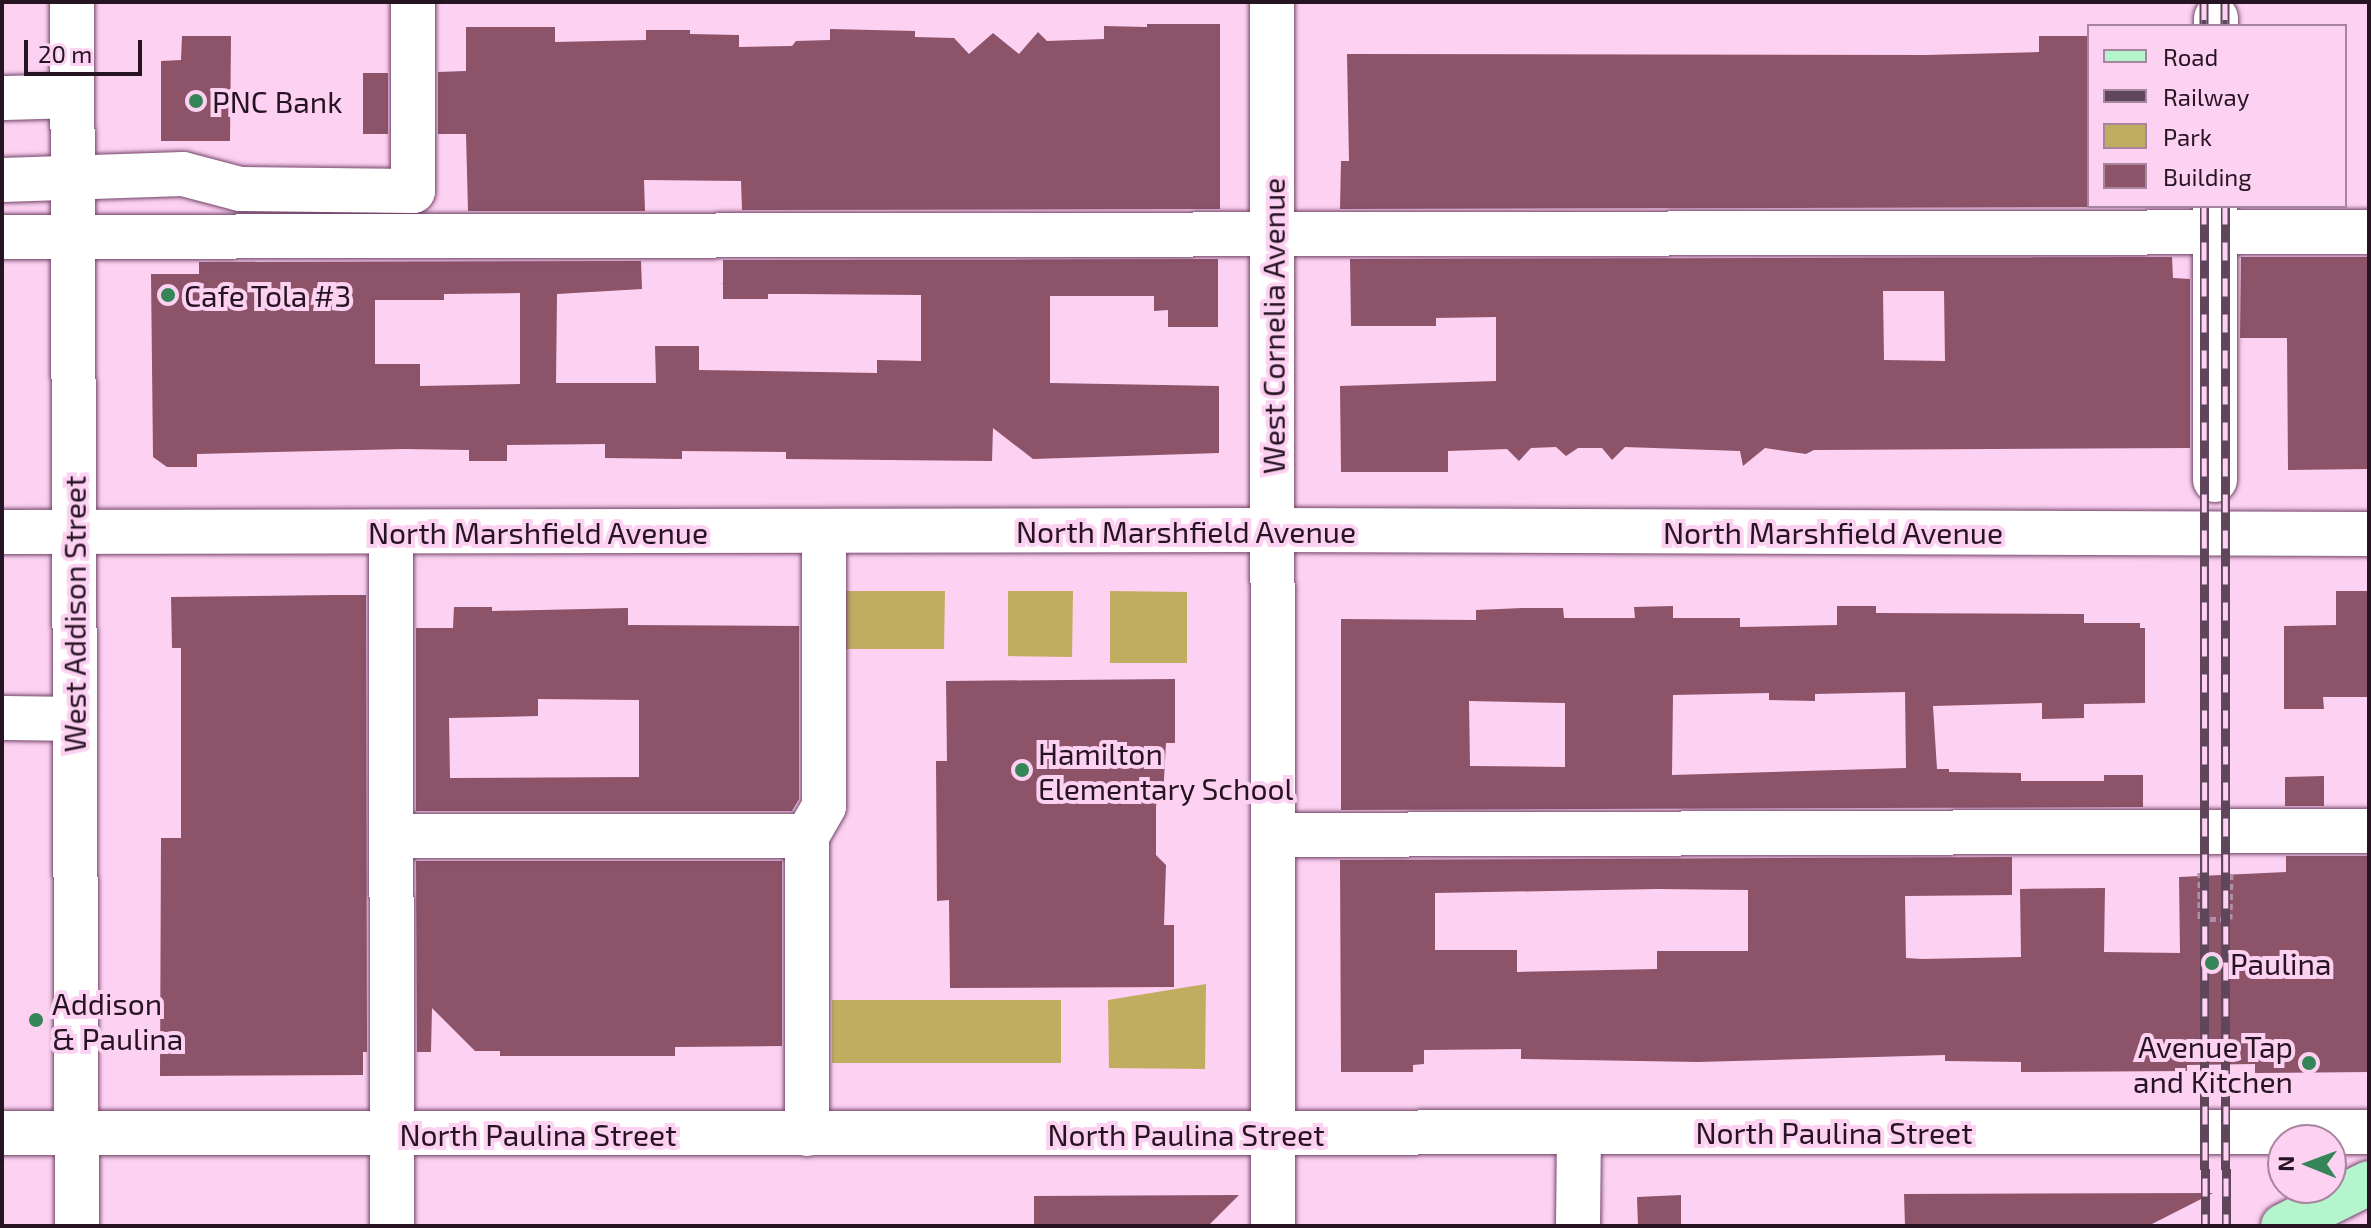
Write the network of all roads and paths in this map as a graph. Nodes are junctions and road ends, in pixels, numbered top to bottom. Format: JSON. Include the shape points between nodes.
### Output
{"nodes":[{"id":1,"x":72,"y":2,"type":"edge"},
{"id":2,"x":413,"y":2,"type":"edge"},
{"id":3,"x":1272,"y":2,"type":"edge"},
{"id":4,"x":72,"y":96,"type":"junction"},
{"id":5,"x":2,"y":98,"type":"edge"},
{"id":6,"x":72,"y":177,"type":"junction"},
{"id":7,"x":2,"y":180,"type":"edge"},
{"id":8,"x":2215,"y":219,"type":"edge"},
{"id":9,"x":2369,"y":232,"type":"edge"},
{"id":10,"x":1273,"y":235,"type":"junction"},
{"id":11,"x":2,"y":237,"type":"edge"},
{"id":12,"x":72,"y":237,"type":"junction"},
{"id":13,"x":2215,"y":480,"type":"dead end"},
{"id":14,"x":1273,"y":530,"type":"junction"},
{"id":15,"x":824,"y":531,"type":"junction"},
{"id":16,"x":2,"y":532,"type":"edge"},
{"id":17,"x":391,"y":532,"type":"junction"},
{"id":18,"x":74,"y":533,"type":"junction"},
{"id":19,"x":2369,"y":534,"type":"edge"},
{"id":20,"x":3,"y":718,"type":"edge"},
{"id":21,"x":75,"y":719,"type":"junction"},
{"id":22,"x":2215,"y":831,"type":"junction"},
{"id":23,"x":2369,"y":831,"type":"edge"},
{"id":24,"x":1273,"y":835,"type":"junction"},
{"id":25,"x":392,"y":836,"type":"junction"},
{"id":26,"x":807,"y":836,"type":"junction"},
{"id":27,"x":1579,"y":1132,"type":"junction"},
{"id":28,"x":2369,"y":1132,"type":"edge"},
{"id":29,"x":2,"y":1133,"type":"edge"},
{"id":30,"x":77,"y":1133,"type":"junction"},
{"id":31,"x":392,"y":1133,"type":"junction"},
{"id":32,"x":807,"y":1134,"type":"junction"},
{"id":33,"x":1273,"y":1135,"type":"junction"},
{"id":34,"x":2369,"y":1183,"type":"edge"},
{"id":35,"x":77,"y":1226,"type":"edge"},
{"id":36,"x":392,"y":1226,"type":"edge"},
{"id":37,"x":1273,"y":1226,"type":"edge"},
{"id":38,"x":1578,"y":1226,"type":"edge"},
{"id":39,"x":2283,"y":1226,"type":"edge"}],
"edges":[{"from":1,"to":4,"type":"street","name":"West Addison Street"},
{"from":2,"to":6,"type":"street","via":[[413,191],[240,189],[183,174]]},
{"from":3,"to":10,"type":"street","name":"West Cornelia Avenue"},
{"from":4,"to":5,"type":"street"},
{"from":4,"to":6,"type":"street","name":"West Addison Street"},
{"from":6,"to":7,"type":"street"},
{"from":6,"to":12,"type":"street","name":"West Addison Street"},
{"from":8,"to":9,"type":"street"},
{"from":8,"to":10,"type":"street"},
{"from":8,"to":13,"type":"street"},
{"from":10,"to":12,"type":"street"},
{"from":10,"to":14,"type":"street","name":"West Cornelia Avenue"},
{"from":11,"to":12,"type":"street"},
{"from":12,"to":18,"type":"street","name":"West Addison Street"},
{"from":14,"to":15,"type":"street","name":"North Marshfield Avenue"},
{"from":14,"to":19,"type":"street","name":"North Marshfield Avenue"},
{"from":14,"to":24,"type":"street","name":"West Cornelia Avenue"},
{"from":15,"to":17,"type":"street","name":"North Marshfield Avenue"},
{"from":15,"to":26,"type":"street","via":[[824,806]]},
{"from":16,"to":18,"type":"street","name":"North Marshfield Avenue"},
{"from":17,"to":18,"type":"street","name":"North Marshfield Avenue"},
{"from":17,"to":25,"type":"street"},
{"from":18,"to":21,"type":"street","name":"West Addison Street"},
{"from":20,"to":21,"type":"street"},
{"from":21,"to":30,"type":"street","name":"West Addison Street"},
{"from":22,"to":22,"type":"path","via":[[2200,919],[2230,919]]},
{"from":22,"to":23,"type":"street"},
{"from":22,"to":24,"type":"street"},
{"from":24,"to":33,"type":"street","name":"West Cornelia Avenue"},
{"from":25,"to":26,"type":"street"},
{"from":25,"to":31,"type":"street"},
{"from":26,"to":32,"type":"street","via":[[817,885]]},
{"from":27,"to":28,"type":"street","name":"North Paulina Street"},
{"from":27,"to":33,"type":"street","name":"North Paulina Street"},
{"from":27,"to":38,"type":"street"},
{"from":29,"to":30,"type":"street","name":"North Paulina Street"},
{"from":30,"to":31,"type":"street","name":"North Paulina Street"},
{"from":30,"to":35,"type":"street","name":"West Addison Street"},
{"from":31,"to":32,"type":"street","name":"North Paulina Street"},
{"from":31,"to":36,"type":"street"},
{"from":32,"to":33,"type":"street","name":"North Paulina Street"},
{"from":33,"to":37,"type":"street","name":"West Cornelia Avenue"},
{"from":34,"to":39,"type":"main road"}]}
